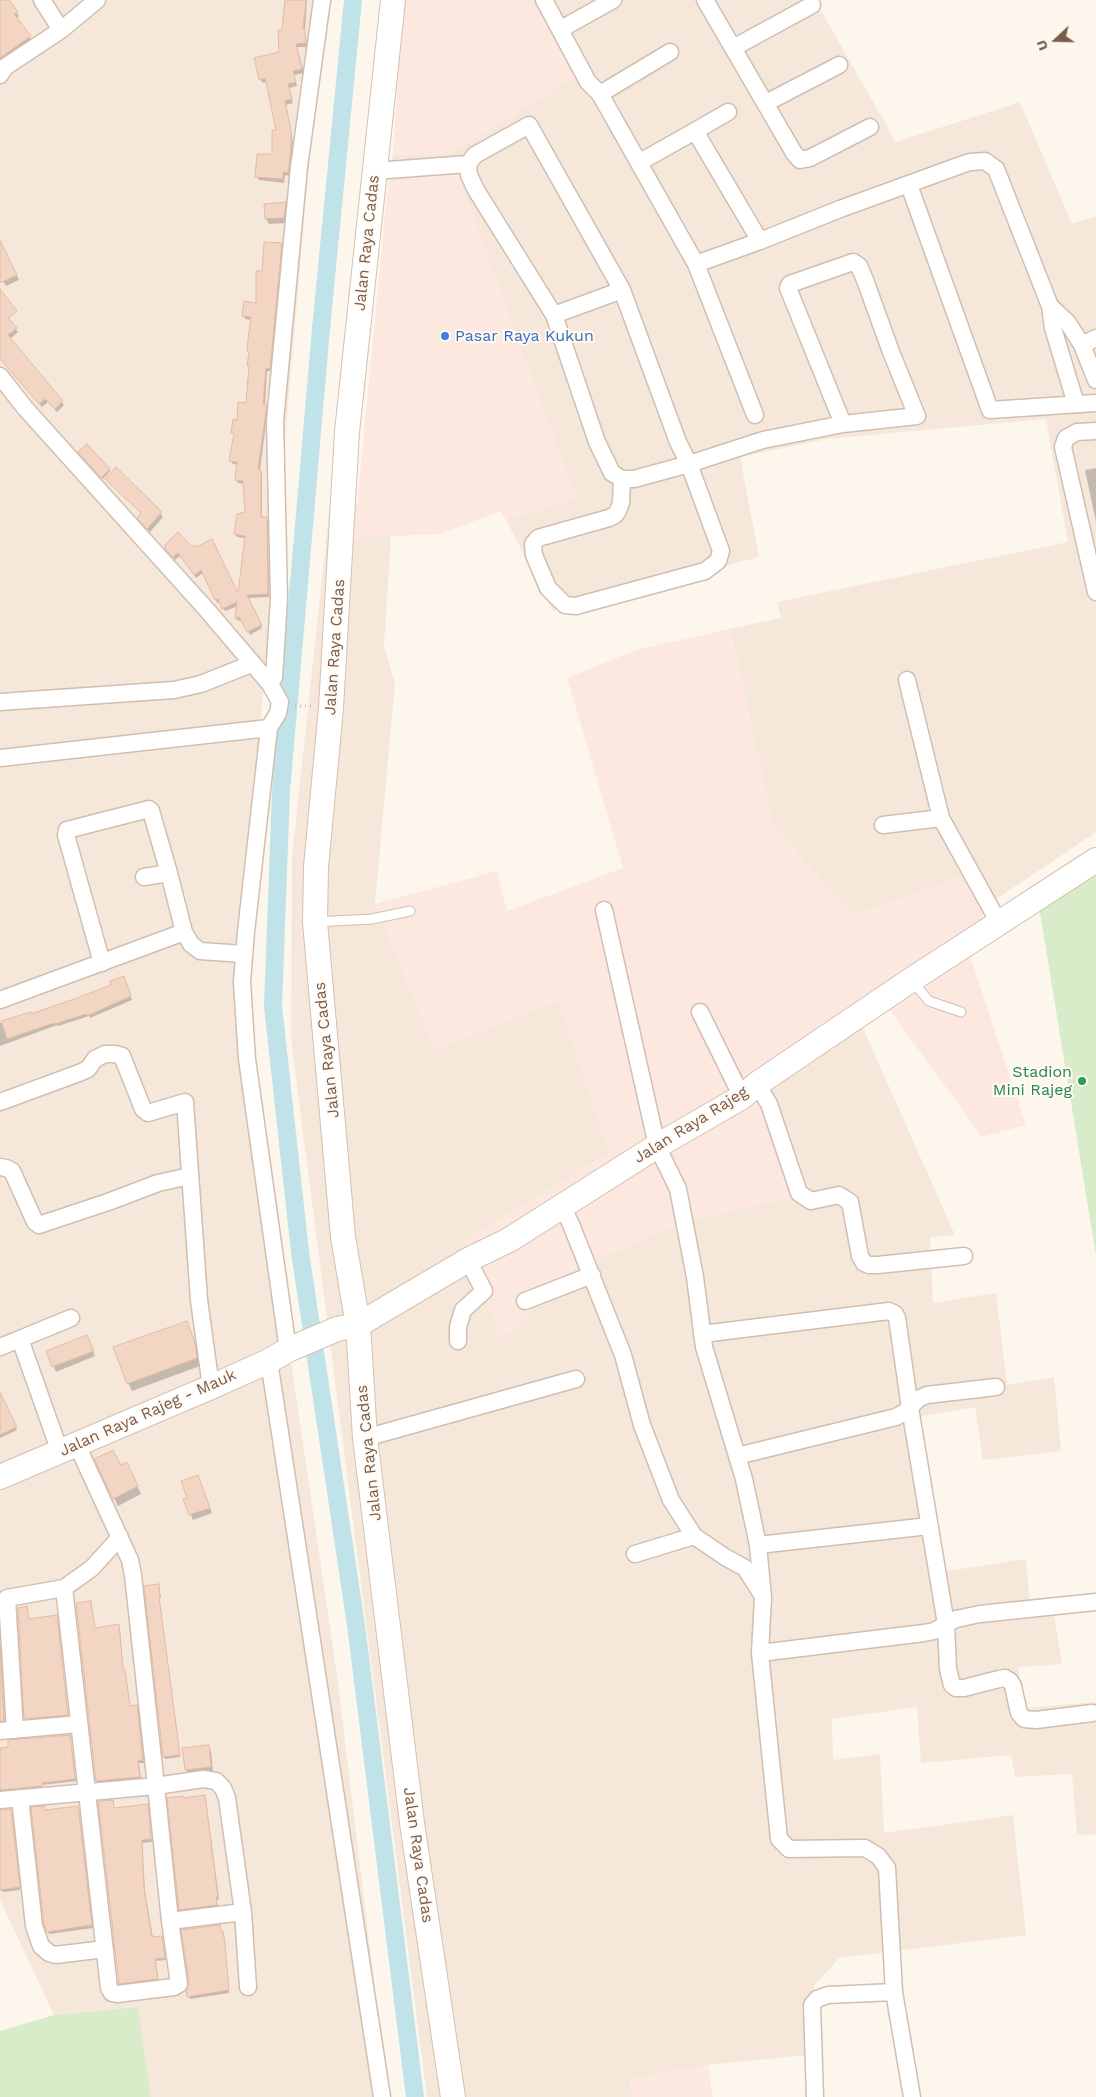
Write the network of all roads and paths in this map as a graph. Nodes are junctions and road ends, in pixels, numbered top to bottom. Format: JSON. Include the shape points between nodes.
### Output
{"nodes":[{"id":1,"x":42,"y":0,"type":"edge"},
{"id":2,"x":98,"y":0,"type":"edge"},
{"id":3,"x":322,"y":0,"type":"edge"},
{"id":4,"x":393,"y":0,"type":"edge"},
{"id":5,"x":544,"y":0,"type":"edge"},
{"id":6,"x":613,"y":0,"type":"edge"},
{"id":7,"x":705,"y":0,"type":"edge"},
{"id":8,"x":812,"y":5,"type":"dead end"},
{"id":9,"x":561,"y":29,"type":"junction"},
{"id":10,"x":61,"y":30,"type":"junction"},
{"id":11,"x":733,"y":48,"type":"junction"},
{"id":12,"x":670,"y":52,"type":"dead end"},
{"id":13,"x":839,"y":65,"type":"dead end"},
{"id":14,"x":0,"y":75,"type":"edge"},
{"id":15,"x":600,"y":94,"type":"junction"},
{"id":16,"x":766,"y":102,"type":"junction"},
{"id":17,"x":728,"y":112,"type":"dead end"},
{"id":18,"x":870,"y":127,"type":"dead end"},
{"id":19,"x":695,"y":130,"type":"junction"},
{"id":20,"x":640,"y":162,"type":"junction"},
{"id":21,"x":468,"y":164,"type":"junction"},
{"id":22,"x":375,"y":171,"type":"junction"},
{"id":23,"x":909,"y":185,"type":"junction"},
{"id":24,"x":760,"y":241,"type":"junction"},
{"id":25,"x":696,"y":264,"type":"junction"},
{"id":26,"x":622,"y":290,"type":"junction"},
{"id":27,"x":1050,"y":306,"type":"junction"},
{"id":28,"x":554,"y":315,"type":"junction"},
{"id":29,"x":1089,"y":342,"type":"edge"},
{"id":30,"x":0,"y":376,"type":"edge"},
{"id":31,"x":1096,"y":380,"type":"edge"},
{"id":32,"x":1096,"y":403,"type":"edge"},
{"id":33,"x":1076,"y":404,"type":"junction"},
{"id":34,"x":755,"y":415,"type":"dead end"},
{"id":35,"x":843,"y":424,"type":"junction"},
{"id":36,"x":1096,"y":430,"type":"edge"},
{"id":37,"x":689,"y":464,"type":"junction"},
{"id":38,"x":622,"y":478,"type":"junction"},
{"id":39,"x":1096,"y":592,"type":"edge"},
{"id":40,"x":251,"y":664,"type":"junction"},
{"id":41,"x":907,"y":680,"type":"dead end"},
{"id":42,"x":277,"y":695,"type":"junction"},
{"id":43,"x":0,"y":702,"type":"edge"},
{"id":44,"x":320,"y":706,"type":"dead end"},
{"id":45,"x":270,"y":728,"type":"junction"},
{"id":46,"x":0,"y":758,"type":"edge"},
{"id":47,"x":941,"y":818,"type":"junction"},
{"id":48,"x":883,"y":825,"type":"dead end"},
{"id":49,"x":1096,"y":860,"type":"edge"},
{"id":50,"x":168,"y":873,"type":"junction"},
{"id":51,"x":144,"y":877,"type":"dead end"},
{"id":52,"x":410,"y":910,"type":"dead end"},
{"id":53,"x":604,"y":910,"type":"dead end"},
{"id":54,"x":315,"y":922,"type":"junction"},
{"id":55,"x":999,"y":923,"type":"junction"},
{"id":56,"x":184,"y":932,"type":"junction"},
{"id":57,"x":244,"y":954,"type":"junction"},
{"id":58,"x":102,"y":963,"type":"junction"},
{"id":59,"x":911,"y":980,"type":"junction"},
{"id":60,"x":0,"y":1000,"type":"edge"},
{"id":61,"x":700,"y":1012,"type":"dead end"},
{"id":62,"x":961,"y":1012,"type":"dead end"},
{"id":63,"x":749,"y":1090,"type":"junction"},
{"id":64,"x":0,"y":1102,"type":"edge"},
{"id":65,"x":657,"y":1146,"type":"junction"},
{"id":66,"x":0,"y":1167,"type":"edge"},
{"id":67,"x":190,"y":1176,"type":"junction"},
{"id":68,"x":561,"y":1206,"type":"junction"},
{"id":69,"x":964,"y":1256,"type":"dead end"},
{"id":70,"x":468,"y":1260,"type":"junction"},
{"id":71,"x":592,"y":1275,"type":"junction"},
{"id":72,"x":525,"y":1301,"type":"dead end"},
{"id":73,"x":71,"y":1318,"type":"dead end"},
{"id":74,"x":348,"y":1327,"type":"junction"},
{"id":75,"x":702,"y":1334,"type":"junction"},
{"id":76,"x":20,"y":1339,"type":"junction"},
{"id":77,"x":458,"y":1341,"type":"dead end"},
{"id":78,"x":0,"y":1347,"type":"edge"},
{"id":79,"x":284,"y":1352,"type":"junction"},
{"id":80,"x":576,"y":1379,"type":"dead end"},
{"id":81,"x":211,"y":1386,"type":"junction"},
{"id":82,"x":996,"y":1387,"type":"dead end"},
{"id":83,"x":910,"y":1408,"type":"junction"},
{"id":84,"x":365,"y":1438,"type":"junction"},
{"id":85,"x":69,"y":1449,"type":"junction"},
{"id":86,"x":737,"y":1456,"type":"junction"},
{"id":87,"x":0,"y":1477,"type":"edge"},
{"id":88,"x":929,"y":1526,"type":"junction"},
{"id":89,"x":694,"y":1536,"type":"junction"},
{"id":90,"x":120,"y":1537,"type":"junction"},
{"id":91,"x":758,"y":1545,"type":"junction"},
{"id":92,"x":634,"y":1554,"type":"dead end"},
{"id":93,"x":64,"y":1588,"type":"junction"},
{"id":94,"x":763,"y":1597,"type":"junction"},
{"id":95,"x":1096,"y":1602,"type":"edge"},
{"id":96,"x":946,"y":1624,"type":"junction"},
{"id":97,"x":760,"y":1653,"type":"junction"},
{"id":98,"x":1092,"y":1713,"type":"dead end"},
{"id":99,"x":79,"y":1724,"type":"junction"},
{"id":100,"x":8,"y":1730,"type":"edge"},
{"id":101,"x":156,"y":1786,"type":"junction"},
{"id":102,"x":86,"y":1794,"type":"junction"},
{"id":103,"x":20,"y":1798,"type":"junction"},
{"id":104,"x":0,"y":1800,"type":"edge"},
{"id":105,"x":243,"y":1912,"type":"junction"},
{"id":106,"x":170,"y":1921,"type":"junction"},
{"id":107,"x":106,"y":1949,"type":"junction"},
{"id":108,"x":248,"y":1986,"type":"dead end"},
{"id":109,"x":894,"y":1992,"type":"junction"},
{"id":110,"x":382,"y":2097,"type":"edge"},
{"id":111,"x":453,"y":2097,"type":"edge"},
{"id":112,"x":815,"y":2097,"type":"edge"},
{"id":113,"x":912,"y":2097,"type":"edge"}],
"edges":[{"from":1,"to":10,"type":"street"},
{"from":2,"to":10,"type":"street"},
{"from":3,"to":42,"type":"street","via":[[299,168],[274,422],[279,598],[274,677]]},
{"from":4,"to":22,"type":"street","name":"Jalan Raya Cadas"},
{"from":5,"to":9,"type":"street"},
{"from":6,"to":9,"type":"street"},
{"from":7,"to":11,"type":"street"},
{"from":8,"to":11,"type":"street"},
{"from":9,"to":15,"type":"street","via":[[588,82]]},
{"from":10,"to":14,"type":"street","via":[[5,67]]},
{"from":11,"to":16,"type":"street"},
{"from":12,"to":15,"type":"street"},
{"from":13,"to":16,"type":"street"},
{"from":15,"to":20,"type":"street"},
{"from":16,"to":18,"type":"street","via":[[800,160]]},
{"from":17,"to":19,"type":"street"},
{"from":19,"to":20,"type":"street"},
{"from":19,"to":24,"type":"street"},
{"from":20,"to":25,"type":"street"},
{"from":21,"to":22,"type":"street"},
{"from":21,"to":26,"type":"street","via":[[475,155],[529,125]]},
{"from":21,"to":28,"type":"street","via":[[476,190]]},
{"from":22,"to":54,"type":"street","name":"Jalan Raya Cadas","via":[[347,432],[331,708],[316,867]]},
{"from":23,"to":24,"type":"street"},
{"from":23,"to":27,"type":"street","via":[[970,162],[985,162],[996,169]]},
{"from":23,"to":33,"type":"street","via":[[990,410]]},
{"from":24,"to":25,"type":"street"},
{"from":25,"to":34,"type":"street"},
{"from":26,"to":28,"type":"street"},
{"from":26,"to":37,"type":"street"},
{"from":27,"to":29,"type":"street"},
{"from":27,"to":33,"type":"street","via":[[1053,328]]},
{"from":28,"to":38,"type":"street","via":[[597,442],[612,473]]},
{"from":29,"to":31,"type":"street"},
{"from":30,"to":40,"type":"street"},
{"from":32,"to":33,"type":"street"},
{"from":35,"to":35,"type":"street","via":[[788,288],[790,284],[853,262],[859,266],[865,280],[917,416]]},
{"from":35,"to":37,"type":"street","via":[[763,440]]},
{"from":36,"to":39,"type":"street","via":[[1078,432],[1066,438],[1064,447]]},
{"from":37,"to":38,"type":"street","via":[[634,479]]},
{"from":37,"to":38,"type":"street","via":[[722,552],[718,561],[705,571],[689,576],[576,606],[565,605],[548,588],[534,555],[533,544],[538,538],[615,515],[621,503]]},
{"from":40,"to":42,"type":"street"},
{"from":40,"to":43,"type":"street","via":[[201,684],[174,690]]},
{"from":41,"to":47,"type":"street"},
{"from":42,"to":44,"type":"path"},
{"from":42,"to":45,"type":"street","via":[[281,705]]},
{"from":45,"to":46,"type":"street"},
{"from":45,"to":57,"type":"street"},
{"from":47,"to":48,"type":"street"},
{"from":47,"to":55,"type":"street"},
{"from":49,"to":55,"type":"street","name":"Jalan Raya Rajeg"},
{"from":50,"to":51,"type":"street"},
{"from":50,"to":56,"type":"street"},
{"from":50,"to":58,"type":"street","via":[[149,809],[67,830]]},
{"from":52,"to":54,"type":"lane","via":[[372,919]]},
{"from":53,"to":65,"type":"street"},
{"from":54,"to":74,"type":"street","name":"Jalan Raya Cadas","via":[[344,1237]]},
{"from":55,"to":59,"type":"street","name":"Jalan Raya Rajeg"},
{"from":56,"to":57,"type":"street","via":[[200,951]]},
{"from":56,"to":58,"type":"street"},
{"from":57,"to":79,"type":"street","via":[[242,982],[247,1059]]},
{"from":58,"to":60,"type":"street"},
{"from":59,"to":62,"type":"lane","via":[[929,1001]]},
{"from":59,"to":63,"type":"street","name":"Jalan Raya Rajeg"},
{"from":61,"to":63,"type":"street"},
{"from":63,"to":65,"type":"street","name":"Jalan Raya Rajeg"},
{"from":63,"to":69,"type":"street","via":[[769,1104],[799,1193],[811,1201],[839,1195],[850,1202],[864,1263],[878,1265]]},
{"from":64,"to":67,"type":"street","via":[[88,1069],[95,1059],[105,1054],[122,1056],[143,1109],[148,1113],[185,1102]]},
{"from":65,"to":68,"type":"street","name":"Jalan Raya Rajeg"},
{"from":65,"to":75,"type":"street","via":[[678,1189],[682,1205]]},
{"from":66,"to":67,"type":"street","via":[[12,1172],[39,1225],[158,1183]]},
{"from":67,"to":81,"type":"street","via":[[199,1300]]},
{"from":68,"to":70,"type":"street","name":"Jalan Raya Rajeg","via":[[509,1240]]},
{"from":68,"to":71,"type":"street"},
{"from":70,"to":74,"type":"street","name":"Jalan Raya Rajeg"},
{"from":70,"to":77,"type":"street","via":[[484,1291],[463,1310]]},
{"from":71,"to":72,"type":"street"},
{"from":71,"to":89,"type":"street","via":[[623,1355],[642,1425],[671,1500]]},
{"from":73,"to":76,"type":"street"},
{"from":74,"to":79,"type":"street","name":"Jalan Raya Rajeg"},
{"from":74,"to":84,"type":"street","name":"Jalan Raya Cadas"},
{"from":75,"to":83,"type":"street","via":[[889,1311],[897,1318]]},
{"from":75,"to":86,"type":"street"},
{"from":76,"to":78,"type":"street"},
{"from":76,"to":85,"type":"street"},
{"from":79,"to":81,"type":"street","name":"Jalan Raya Rajeg - Mauk"},
{"from":79,"to":110,"type":"street"},
{"from":80,"to":84,"type":"street"},
{"from":81,"to":85,"type":"street","name":"Jalan Raya Rajeg - Mauk"},
{"from":82,"to":83,"type":"street","via":[[927,1395]]},
{"from":83,"to":86,"type":"street","via":[[896,1417]]},
{"from":83,"to":88,"type":"street"},
{"from":84,"to":111,"type":"street","name":"Jalan Raya Cadas","via":[[412,1823]]},
{"from":85,"to":87,"type":"street","name":"Jalan Raya Rajeg - Mauk"},
{"from":85,"to":90,"type":"street"},
{"from":86,"to":91,"type":"street"},
{"from":88,"to":91,"type":"street"},
{"from":88,"to":96,"type":"street"},
{"from":89,"to":92,"type":"street"},
{"from":89,"to":94,"type":"street","via":[[745,1568]]},
{"from":90,"to":93,"type":"street","via":[[92,1568]]},
{"from":90,"to":101,"type":"street","via":[[133,1575]]},
{"from":91,"to":94,"type":"street"},
{"from":93,"to":99,"type":"street"},
{"from":93,"to":100,"type":"street","via":[[7,1598]]},
{"from":94,"to":97,"type":"street"},
{"from":95,"to":96,"type":"street","via":[[980,1614]]},
{"from":96,"to":97,"type":"street","via":[[924,1633]]},
{"from":96,"to":98,"type":"street","via":[[948,1669],[955,1688],[1005,1678],[1013,1686],[1019,1713],[1024,1719]]},
{"from":97,"to":109,"type":"street","via":[[779,1839],[789,1849],[865,1848],[884,1862],[887,1868]]},
{"from":99,"to":100,"type":"street"},
{"from":99,"to":102,"type":"street"},
{"from":101,"to":102,"type":"street"},
{"from":101,"to":105,"type":"street","via":[[216,1780],[223,1788]]},
{"from":101,"to":106,"type":"street"},
{"from":102,"to":103,"type":"street"},
{"from":102,"to":107,"type":"street"},
{"from":103,"to":104,"type":"street"},
{"from":103,"to":107,"type":"street","via":[[34,1926],[41,1946],[55,1955]]},
{"from":105,"to":106,"type":"street"},
{"from":105,"to":108,"type":"street"},
{"from":106,"to":107,"type":"street","via":[[180,1982],[177,1986],[114,1994],[109,1988]]},
{"from":109,"to":112,"type":"street","via":[[817,1998],[812,2005]]},
{"from":109,"to":113,"type":"street"}]}
